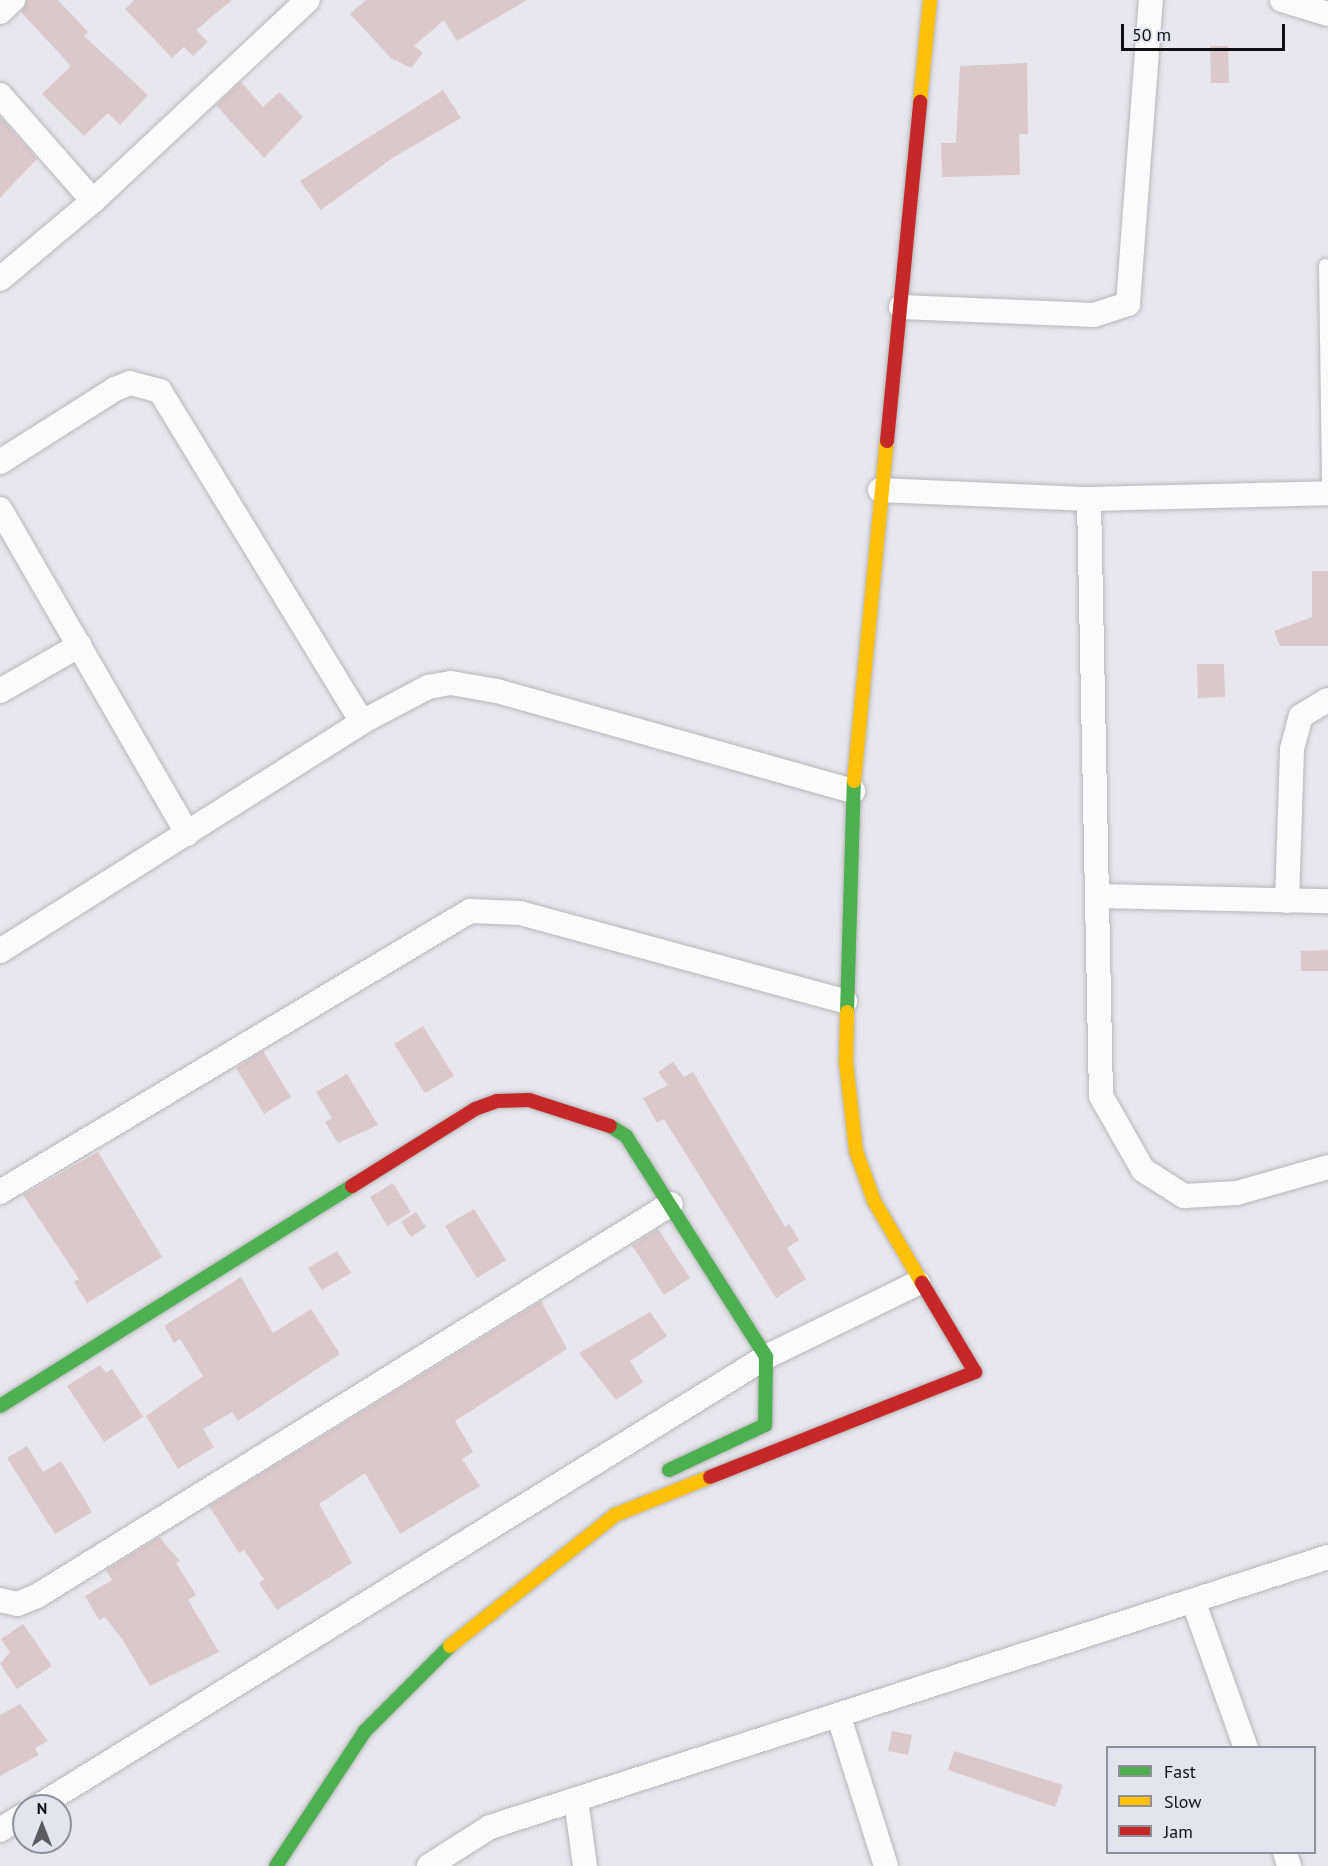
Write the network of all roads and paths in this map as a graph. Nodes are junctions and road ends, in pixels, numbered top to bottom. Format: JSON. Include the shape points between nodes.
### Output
{"nodes":[{"id":1,"x":13,"y":0,"type":"edge"},
{"id":2,"x":308,"y":0,"type":"edge"},
{"id":3,"x":930,"y":0,"type":"edge"},
{"id":4,"x":1151,"y":0,"type":"edge"},
{"id":5,"x":1282,"y":0,"type":"edge"},
{"id":6,"x":0,"y":12,"type":"edge"},
{"id":7,"x":1328,"y":14,"type":"edge"},
{"id":8,"x":0,"y":95,"type":"edge"},
{"id":9,"x":93,"y":201,"type":"junction"},
{"id":10,"x":1325,"y":266,"type":"dead end"},
{"id":11,"x":0,"y":279,"type":"edge"},
{"id":12,"x":901,"y":307,"type":"junction"},
{"id":13,"x":0,"y":462,"type":"edge"},
{"id":14,"x":880,"y":490,"type":"junction"},
{"id":15,"x":1328,"y":493,"type":"edge"},
{"id":16,"x":1089,"y":500,"type":"junction"},
{"id":17,"x":0,"y":509,"type":"edge"},
{"id":18,"x":80,"y":645,"type":"junction"},
{"id":19,"x":0,"y":691,"type":"edge"},
{"id":20,"x":1328,"y":700,"type":"edge"},
{"id":21,"x":362,"y":722,"type":"junction"},
{"id":22,"x":853,"y":791,"type":"junction"},
{"id":23,"x":188,"y":834,"type":"junction"},
{"id":24,"x":1099,"y":896,"type":"junction"},
{"id":25,"x":1287,"y":901,"type":"junction"},
{"id":26,"x":1328,"y":901,"type":"edge"},
{"id":27,"x":0,"y":951,"type":"edge"},
{"id":28,"x":845,"y":1001,"type":"junction"},
{"id":29,"x":1328,"y":1167,"type":"edge"},
{"id":30,"x":0,"y":1192,"type":"edge"},
{"id":31,"x":671,"y":1204,"type":"junction"},
{"id":32,"x":918,"y":1282,"type":"junction"},
{"id":33,"x":766,"y":1357,"type":"junction"},
{"id":34,"x":0,"y":1406,"type":"edge"},
{"id":35,"x":651,"y":1478,"type":"dead end"},
{"id":36,"x":632,"y":1489,"type":"dead end"},
{"id":37,"x":615,"y":1515,"type":"junction"},
{"id":38,"x":1328,"y":1557,"type":"edge"},
{"id":39,"x":0,"y":1600,"type":"edge"},
{"id":40,"x":1194,"y":1603,"type":"junction"},
{"id":41,"x":839,"y":1717,"type":"junction"},
{"id":42,"x":1245,"y":1746,"type":"edge"},
{"id":43,"x":58,"y":1794,"type":"edge"},
{"id":44,"x":576,"y":1800,"type":"junction"},
{"id":45,"x":276,"y":1866,"type":"edge"},
{"id":46,"x":429,"y":1866,"type":"edge"},
{"id":47,"x":585,"y":1866,"type":"edge"},
{"id":48,"x":886,"y":1866,"type":"edge"}],
"edges":[{"from":1,"to":6,"type":"street"},
{"from":2,"to":9,"type":"street"},
{"from":3,"to":12,"type":"street"},
{"from":4,"to":12,"type":"street","via":[[1128,304],[1094,315]]},
{"from":5,"to":7,"type":"street"},
{"from":8,"to":9,"type":"street"},
{"from":9,"to":11,"type":"street"},
{"from":10,"to":15,"type":"lane"},
{"from":12,"to":14,"type":"street"},
{"from":13,"to":21,"type":"street","via":[[115,389],[130,383],[160,391]]},
{"from":14,"to":16,"type":"street"},
{"from":14,"to":22,"type":"street"},
{"from":15,"to":16,"type":"street"},
{"from":16,"to":24,"type":"street"},
{"from":17,"to":18,"type":"street"},
{"from":18,"to":19,"type":"street"},
{"from":18,"to":23,"type":"street"},
{"from":20,"to":25,"type":"street","via":[[1301,716],[1292,749]]},
{"from":21,"to":22,"type":"street","via":[[428,687],[470,685]]},
{"from":21,"to":23,"type":"street"},
{"from":22,"to":28,"type":"street"},
{"from":23,"to":27,"type":"street"},
{"from":24,"to":25,"type":"street"},
{"from":24,"to":29,"type":"street","via":[[1101,1096],[1143,1170],[1184,1196],[1237,1193]]},
{"from":25,"to":26,"type":"street"},
{"from":28,"to":30,"type":"street","via":[[520,913],[470,911]]},
{"from":28,"to":32,"type":"street","via":[[856,1151],[874,1202]]},
{"from":31,"to":33,"type":"street"},
{"from":31,"to":34,"type":"street","via":[[633,1144],[616,1128],[551,1104],[497,1101],[476,1109]]},
{"from":31,"to":39,"type":"street","via":[[37,1596],[17,1604]]},
{"from":32,"to":33,"type":"street"},
{"from":32,"to":37,"type":"street","via":[[975,1372]]},
{"from":33,"to":35,"type":"street","via":[[765,1425]]},
{"from":33,"to":43,"type":"street"},
{"from":36,"to":37,"type":"street"},
{"from":37,"to":45,"type":"street","via":[[471,1625],[366,1731]]},
{"from":38,"to":40,"type":"street"},
{"from":40,"to":41,"type":"street"},
{"from":40,"to":42,"type":"street"},
{"from":41,"to":44,"type":"street"},
{"from":41,"to":48,"type":"street"},
{"from":44,"to":46,"type":"street","via":[[490,1827]]},
{"from":44,"to":47,"type":"street"}]}
